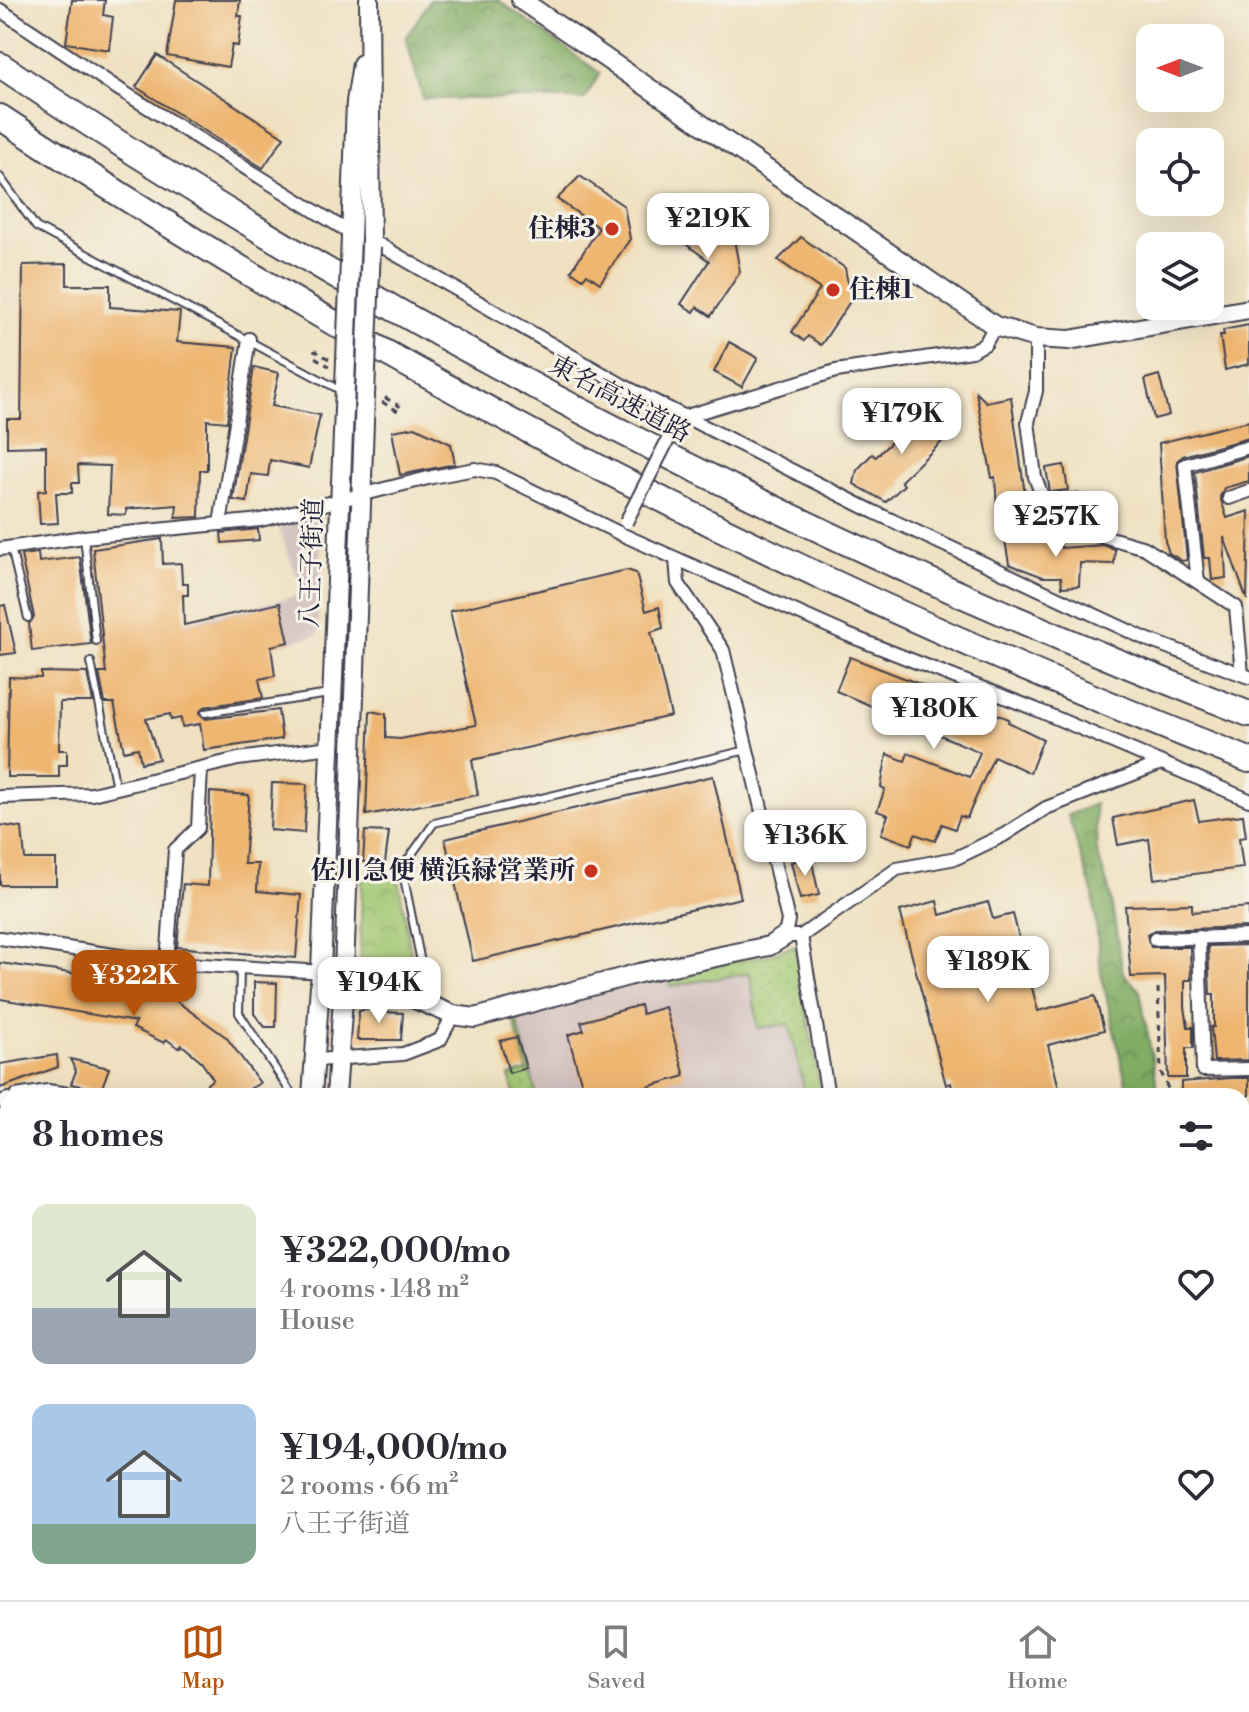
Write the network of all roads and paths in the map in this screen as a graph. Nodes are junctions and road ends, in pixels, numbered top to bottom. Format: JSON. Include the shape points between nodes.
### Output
{"nodes":[{"id":1,"x":369,"y":0,"type":"edge"},
{"id":2,"x":521,"y":0,"type":"edge"},
{"id":3,"x":0,"y":10,"type":"edge"},
{"id":4,"x":367,"y":33,"type":"junction"},
{"id":5,"x":0,"y":65,"type":"edge"},
{"id":6,"x":0,"y":117,"type":"edge"},
{"id":7,"x":0,"y":177,"type":"edge"},
{"id":8,"x":352,"y":236,"type":"junction"},
{"id":9,"x":371,"y":244,"type":"junction"},
{"id":10,"x":1249,"y":309,"type":"edge"},
{"id":11,"x":995,"y":326,"type":"junction"},
{"id":12,"x":1036,"y":338,"type":"junction"},
{"id":13,"x":249,"y":339,"type":"junction"},
{"id":14,"x":329,"y":359,"type":"dead end"},
{"id":15,"x":329,"y":366,"type":"dead end"},
{"id":16,"x":345,"y":389,"type":"junction"},
{"id":17,"x":679,"y":420,"type":"junction"},
{"id":18,"x":1249,"y":447,"type":"edge"},
{"id":19,"x":1249,"y":491,"type":"edge"},
{"id":20,"x":361,"y":496,"type":"junction"},
{"id":21,"x":1229,"y":498,"type":"dead end"},
{"id":22,"x":340,"y":502,"type":"junction"},
{"id":23,"x":220,"y":524,"type":"junction"},
{"id":24,"x":624,"y":528,"type":"junction"},
{"id":25,"x":84,"y":537,"type":"junction"},
{"id":26,"x":6,"y":548,"type":"edge"},
{"id":27,"x":676,"y":559,"type":"junction"},
{"id":28,"x":1198,"y":582,"type":"junction"},
{"id":29,"x":28,"y":618,"type":"dead end"},
{"id":30,"x":96,"y":641,"type":"dead end"},
{"id":31,"x":91,"y":662,"type":"dead end"},
{"id":32,"x":1245,"y":675,"type":"edge"},
{"id":33,"x":333,"y":693,"type":"junction"},
{"id":34,"x":205,"y":713,"type":"dead end"},
{"id":35,"x":1249,"y":714,"type":"edge"},
{"id":36,"x":330,"y":747,"type":"junction"},
{"id":37,"x":747,"y":750,"type":"junction"},
{"id":38,"x":1249,"y":760,"type":"edge"},
{"id":39,"x":1159,"y":764,"type":"junction"},
{"id":40,"x":201,"y":769,"type":"junction"},
{"id":41,"x":116,"y":789,"type":"junction"},
{"id":42,"x":0,"y":797,"type":"edge"},
{"id":43,"x":1249,"y":800,"type":"edge"},
{"id":44,"x":793,"y":936,"type":"junction"},
{"id":45,"x":1249,"y":936,"type":"edge"},
{"id":46,"x":1199,"y":937,"type":"junction"},
{"id":47,"x":0,"y":938,"type":"edge"},
{"id":48,"x":1155,"y":939,"type":"dead end"},
{"id":49,"x":167,"y":963,"type":"junction"},
{"id":50,"x":240,"y":967,"type":"junction"},
{"id":51,"x":321,"y":971,"type":"junction"},
{"id":52,"x":344,"y":973,"type":"junction"},
{"id":53,"x":1158,"y":988,"type":"dead end"},
{"id":54,"x":430,"y":1005,"type":"junction"},
{"id":55,"x":453,"y":1015,"type":"junction"},
{"id":56,"x":317,"y":1060,"type":"junction"},
{"id":57,"x":340,"y":1061,"type":"junction"},
{"id":58,"x":1249,"y":1069,"type":"edge"},
{"id":59,"x":288,"y":1088,"type":"edge"},
{"id":60,"x":313,"y":1088,"type":"edge"},
{"id":61,"x":337,"y":1088,"type":"edge"},
{"id":62,"x":826,"y":1088,"type":"edge"},
{"id":63,"x":1168,"y":1088,"type":"edge"}],
"edges":[{"from":1,"to":4,"type":"street","name":"八王子街道"},
{"from":2,"to":11,"type":"street"},
{"from":3,"to":8,"type":"street"},
{"from":4,"to":8,"type":"street","name":"八王子街道","via":[[356,102]]},
{"from":4,"to":9,"type":"street","name":"八王子街道"},
{"from":5,"to":35,"type":"highway","name":"東名高速道路","via":[[189,186],[584,414],[1023,623]]},
{"from":6,"to":38,"type":"highway","via":[[313,310],[619,480],[1005,661]]},
{"from":7,"to":13,"type":"lane","via":[[36,227]]},
{"from":8,"to":16,"type":"street","name":"八王子街道","bridge":true},
{"from":9,"to":17,"type":"street"},
{"from":9,"to":20,"type":"street","name":"八王子街道","bridge":true,"via":[[377,398]]},
{"from":10,"to":12,"type":"street","via":[[1093,337]]},
{"from":11,"to":12,"type":"street"},
{"from":11,"to":17,"type":"street","via":[[985,344],[972,351],[836,371]]},
{"from":12,"to":28,"type":"street","via":[[1036,391],[1028,422],[1035,477],[1047,509],[1068,526],[1145,548]]},
{"from":13,"to":16,"type":"lane"},
{"from":13,"to":23,"type":"street"},
{"from":14,"to":15,"type":"path","via":[[315,351],[313,356]]},
{"from":16,"to":22,"type":"street","name":"八王子街道"},
{"from":17,"to":24,"type":"street","bridge":true},
{"from":17,"to":32,"type":"street","via":[[1146,639]]},
{"from":18,"to":28,"type":"street","via":[[1185,465]]},
{"from":19,"to":21,"type":"street"},
{"from":20,"to":22,"type":"street"},
{"from":20,"to":24,"type":"street","via":[[475,469],[496,473]]},
{"from":20,"to":52,"type":"street","name":"八王子街道"},
{"from":22,"to":23,"type":"street"},
{"from":22,"to":33,"type":"street","name":"八王子街道"},
{"from":23,"to":25,"type":"street"},
{"from":24,"to":27,"type":"street"},
{"from":25,"to":26,"type":"street"},
{"from":25,"to":30,"type":"lane"},
{"from":26,"to":29,"type":"lane"},
{"from":27,"to":37,"type":"street","via":[[678,583],[723,650]]},
{"from":27,"to":39,"type":"street"},
{"from":28,"to":32,"type":"street","via":[[1236,607]]},
{"from":31,"to":41,"type":"lane"},
{"from":33,"to":34,"type":"lane"},
{"from":33,"to":36,"type":"street","name":"八王子街道"},
{"from":36,"to":40,"type":"street"},
{"from":36,"to":51,"type":"street","name":"八王子街道"},
{"from":37,"to":44,"type":"street"},
{"from":37,"to":54,"type":"lane","via":[[434,823],[402,868]]},
{"from":39,"to":43,"type":"street"},
{"from":39,"to":44,"type":"street","via":[[1046,808],[956,858],[897,869]]},
{"from":40,"to":41,"type":"street"},
{"from":40,"to":49,"type":"street","via":[[198,828],[175,850]]},
{"from":41,"to":42,"type":"street"},
{"from":44,"to":55,"type":"street","via":[[475,1018]]},
{"from":44,"to":62,"type":"street"},
{"from":45,"to":46,"type":"street"},
{"from":46,"to":48,"type":"street"},
{"from":46,"to":58,"type":"street","via":[[1203,1070]]},
{"from":47,"to":49,"type":"street"},
{"from":49,"to":50,"type":"street"},
{"from":50,"to":51,"type":"street"},
{"from":50,"to":59,"type":"lane","via":[[239,1013]]},
{"from":51,"to":52,"type":"street"},
{"from":51,"to":56,"type":"street","name":"八王子街道"},
{"from":52,"to":54,"type":"street"},
{"from":52,"to":57,"type":"street","name":"八王子街道"},
{"from":53,"to":63,"type":"path","via":[[1161,1072]]},
{"from":54,"to":55,"type":"street"},
{"from":55,"to":57,"type":"street","via":[[440,1040],[403,1054]]},
{"from":56,"to":57,"type":"street"},
{"from":56,"to":60,"type":"street","name":"八王子街道"},
{"from":57,"to":61,"type":"street","name":"八王子街道"}]}
